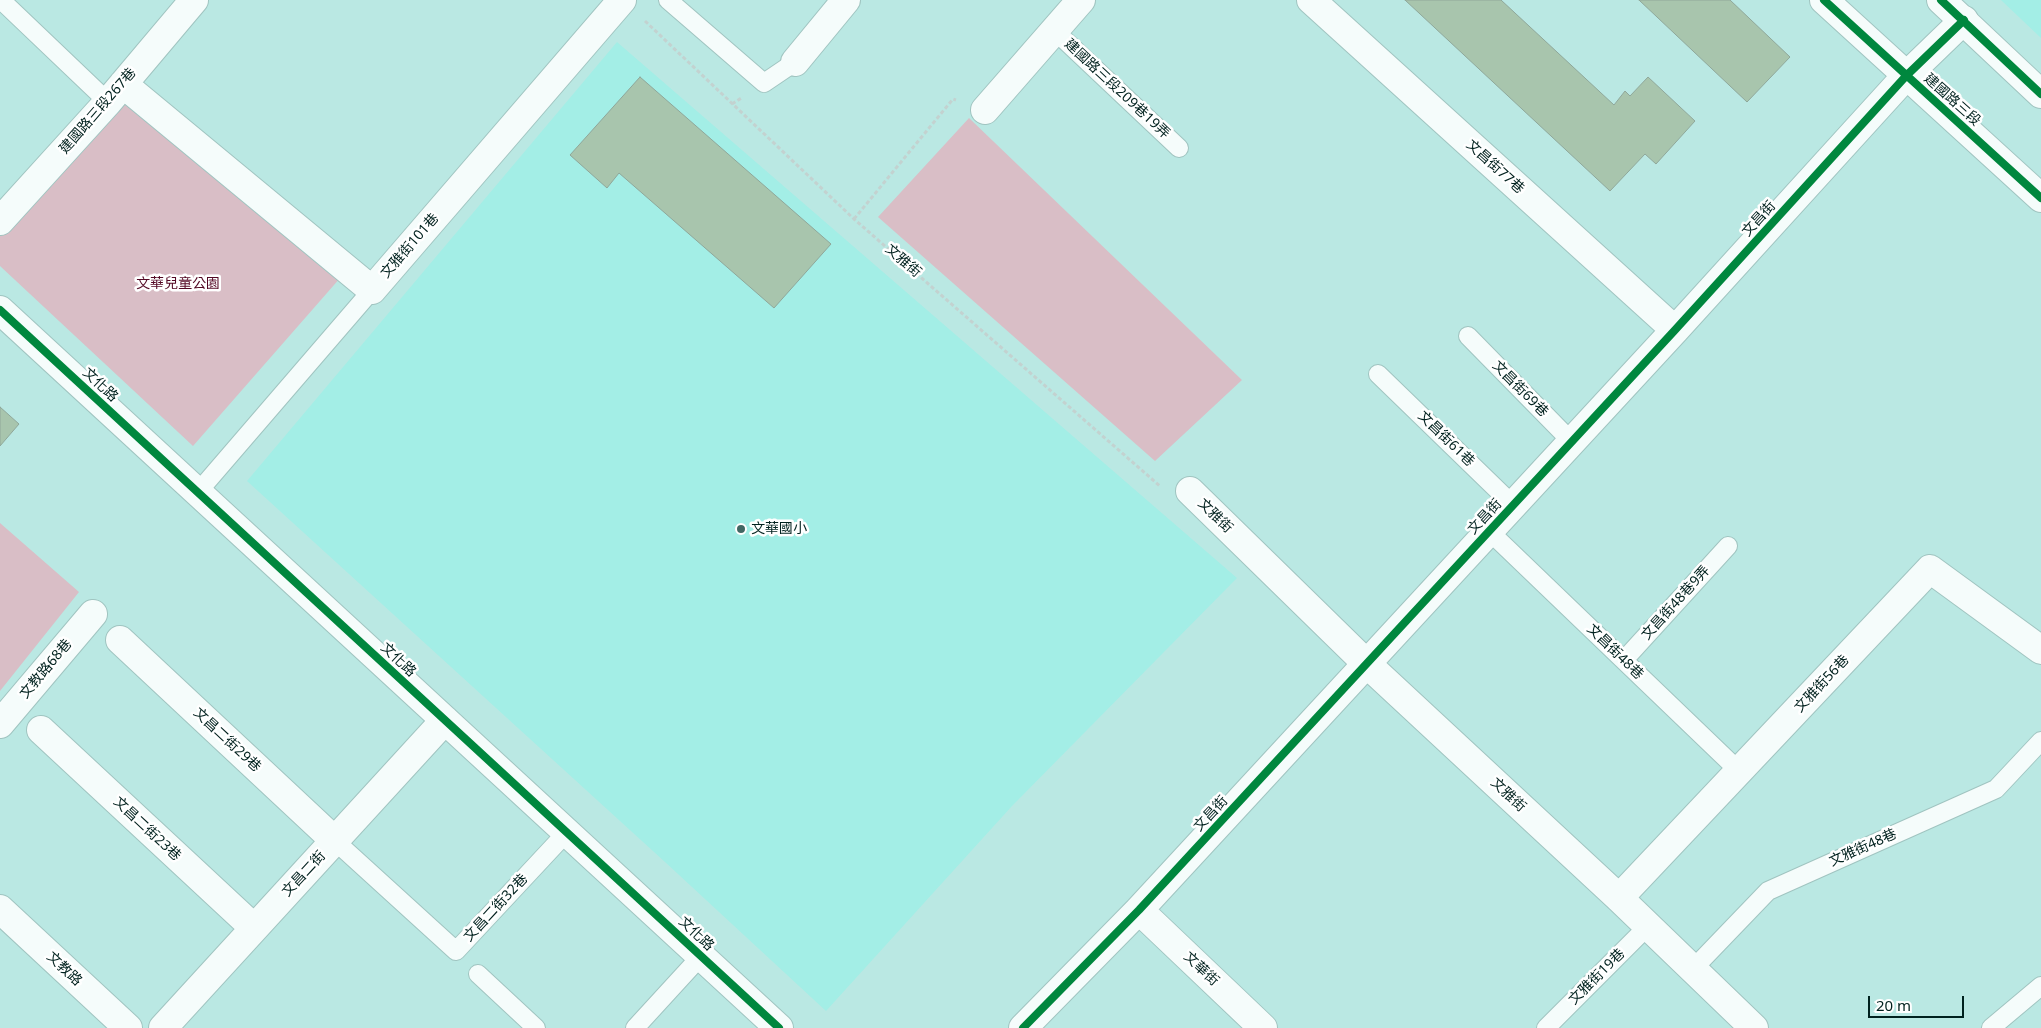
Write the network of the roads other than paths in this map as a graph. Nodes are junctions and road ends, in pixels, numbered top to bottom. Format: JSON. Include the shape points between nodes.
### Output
{"nodes":[{"id":1,"x":0,"y":0,"type":"edge"},
{"id":2,"x":194,"y":0,"type":"edge"},
{"id":3,"x":622,"y":0,"type":"edge"},
{"id":4,"x":668,"y":0,"type":"edge"},
{"id":5,"x":846,"y":0,"type":"edge"},
{"id":6,"x":1081,"y":0,"type":"edge"},
{"id":7,"x":1824,"y":0,"type":"edge"},
{"id":8,"x":1941,"y":0,"type":"edge"},
{"id":9,"x":1312,"y":2,"type":"edge"},
{"id":10,"x":1964,"y":20,"type":"junction"},
{"id":11,"x":1054,"y":30,"type":"junction"},
{"id":12,"x":795,"y":62,"type":"joint"},
{"id":13,"x":1906,"y":76,"type":"junction"},
{"id":14,"x":115,"y":93,"type":"junction"},
{"id":15,"x":2041,"y":94,"type":"edge"},
{"id":16,"x":985,"y":110,"type":"road end"},
{"id":17,"x":1179,"y":148,"type":"dead end"},
{"id":18,"x":2041,"y":198,"type":"edge"},
{"id":19,"x":0,"y":221,"type":"edge"},
{"id":20,"x":372,"y":290,"type":"junction"},
{"id":21,"x":0,"y":310,"type":"edge"},
{"id":22,"x":1675,"y":330,"type":"junction"},
{"id":23,"x":1468,"y":336,"type":"dead end"},
{"id":24,"x":1378,"y":374,"type":"dead end"},
{"id":25,"x":1572,"y":442,"type":"junction"},
{"id":26,"x":198,"y":492,"type":"junction"},
{"id":27,"x":1190,"y":492,"type":"road end"},
{"id":28,"x":1513,"y":505,"type":"junction"},
{"id":29,"x":1489,"y":531,"type":"junction"},
{"id":30,"x":1728,"y":546,"type":"dead end"},
{"id":31,"x":92,"y":614,"type":"dead end"},
{"id":32,"x":120,"y":640,"type":"dead end"},
{"id":33,"x":2041,"y":650,"type":"edge"},
{"id":34,"x":1624,"y":660,"type":"junction"},
{"id":35,"x":1367,"y":664,"type":"junction"},
{"id":36,"x":445,"y":720,"type":"junction"},
{"id":37,"x":0,"y":724,"type":"edge"},
{"id":38,"x":40,"y":730,"type":"dead end"},
{"id":39,"x":2041,"y":741,"type":"edge"},
{"id":40,"x":1740,"y":772,"type":"junction"},
{"id":41,"x":567,"y":832,"type":"junction"},
{"id":42,"x":334,"y":840,"type":"junction"},
{"id":43,"x":1619,"y":898,"type":"junction"},
{"id":44,"x":0,"y":910,"type":"edge"},
{"id":45,"x":1139,"y":910,"type":"junction"},
{"id":46,"x":1648,"y":926,"type":"junction"},
{"id":47,"x":254,"y":928,"type":"junction"},
{"id":48,"x":701,"y":956,"type":"junction"},
{"id":49,"x":1693,"y":969,"type":"junction"},
{"id":50,"x":478,"y":974,"type":"dead end"},
{"id":51,"x":2041,"y":986,"type":"edge"},
{"id":52,"x":128,"y":1028,"type":"edge"},
{"id":53,"x":163,"y":1028,"type":"edge"},
{"id":54,"x":536,"y":1028,"type":"edge"},
{"id":55,"x":635,"y":1028,"type":"edge"},
{"id":56,"x":779,"y":1028,"type":"edge"},
{"id":57,"x":1023,"y":1028,"type":"edge"},
{"id":58,"x":1263,"y":1028,"type":"edge"},
{"id":59,"x":1546,"y":1028,"type":"edge"},
{"id":60,"x":1754,"y":1028,"type":"edge"},
{"id":61,"x":1991,"y":1028,"type":"edge"}],
"edges":[{"from":1,"to":14,"type":"lane"},
{"from":2,"to":14,"type":"street","name":"建國路三段267巷"},
{"from":3,"to":20,"type":"street","name":"文雅街101巷"},
{"from":4,"to":12,"type":"lane","via":[[764,83]]},
{"from":5,"to":12,"type":"street"},
{"from":6,"to":11,"type":"street"},
{"from":7,"to":13,"type":"street","name":"建國路三段"},
{"from":8,"to":10,"type":"street"},
{"from":9,"to":22,"type":"street","name":"文昌街77巷"},
{"from":10,"to":13,"type":"street","name":"文昌街"},
{"from":10,"to":15,"type":"street"},
{"from":11,"to":16,"type":"street"},
{"from":11,"to":17,"type":"lane","name":"建國路三段209巷19弄"},
{"from":13,"to":18,"type":"street","name":"建國路三段"},
{"from":13,"to":22,"type":"street","name":"文昌街"},
{"from":14,"to":19,"type":"street","name":"建國路三段267巷"},
{"from":14,"to":20,"type":"street"},
{"from":20,"to":26,"type":"lane","name":"文雅街101巷"},
{"from":21,"to":26,"type":"street","name":"文化路"},
{"from":22,"to":25,"type":"street","name":"文昌街"},
{"from":23,"to":25,"type":"lane","name":"文昌街69巷"},
{"from":24,"to":28,"type":"lane","name":"文昌街61巷"},
{"from":25,"to":28,"type":"street","name":"文昌街"},
{"from":26,"to":36,"type":"street","name":"文化路"},
{"from":27,"to":35,"type":"street","name":"文雅街"},
{"from":28,"to":29,"type":"street","name":"文昌街"},
{"from":29,"to":34,"type":"lane","name":"文昌街48巷"},
{"from":29,"to":35,"type":"street","name":"文昌街"},
{"from":30,"to":34,"type":"lane","name":"文昌街48巷9弄"},
{"from":31,"to":37,"type":"street","name":"文教路68巷"},
{"from":32,"to":42,"type":"street","name":"文昌二街29巷"},
{"from":33,"to":40,"type":"street","name":"文雅街56巷","via":[[1930,569]]},
{"from":34,"to":40,"type":"lane","name":"文昌街48巷"},
{"from":35,"to":43,"type":"street","name":"文雅街"},
{"from":35,"to":45,"type":"street","name":"文昌街"},
{"from":36,"to":41,"type":"street","name":"文化路"},
{"from":36,"to":42,"type":"street","name":"文昌二街"},
{"from":38,"to":47,"type":"street","name":"文昌二街23巷"},
{"from":39,"to":49,"type":"lane","name":"文雅街48巷","via":[[1996,790],[1768,890]]},
{"from":40,"to":43,"type":"street","name":"文雅街56巷"},
{"from":41,"to":42,"type":"lane","name":"文昌二街32巷","via":[[456,951]]},
{"from":41,"to":48,"type":"street","name":"文化路"},
{"from":42,"to":47,"type":"street","name":"文昌二街"},
{"from":43,"to":46,"type":"street","name":"文雅街"},
{"from":44,"to":52,"type":"street","name":"文教路"},
{"from":45,"to":57,"type":"street","name":"文昌街"},
{"from":45,"to":58,"type":"street","name":"文華街"},
{"from":46,"to":49,"type":"street","name":"文雅街"},
{"from":46,"to":59,"type":"lane","name":"文雅街19巷"},
{"from":47,"to":53,"type":"street","name":"文昌二街"},
{"from":48,"to":55,"type":"lane"},
{"from":48,"to":56,"type":"street","name":"文化路"},
{"from":49,"to":60,"type":"street","name":"文雅街"},
{"from":50,"to":54,"type":"lane"},
{"from":51,"to":61,"type":"lane"}]}
